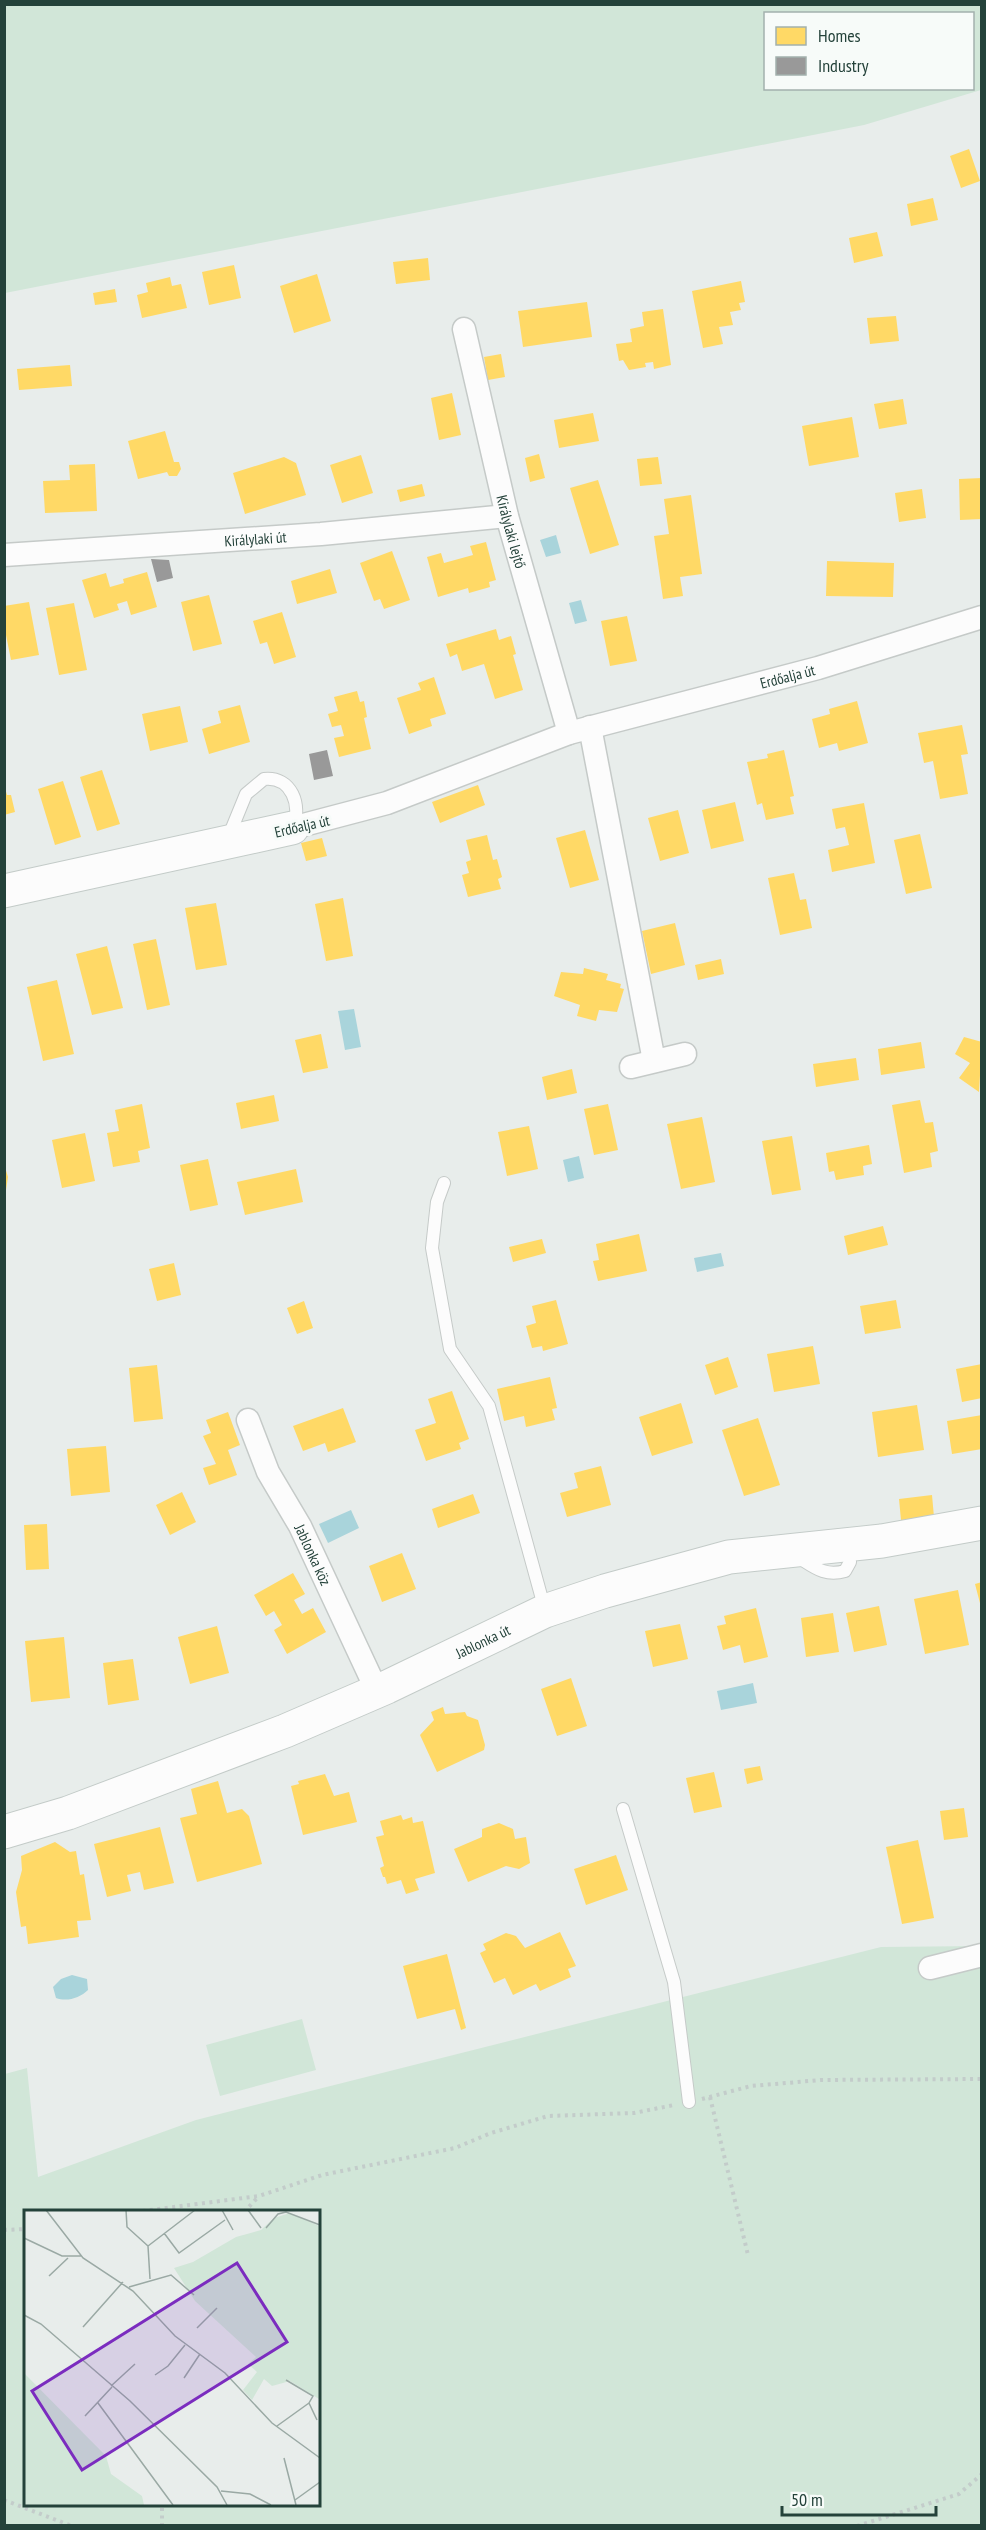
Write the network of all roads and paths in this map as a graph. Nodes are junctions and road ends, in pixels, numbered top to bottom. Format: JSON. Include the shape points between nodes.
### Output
{"nodes":[{"id":1,"x":464,"y":329,"type":"dead end"},
{"id":2,"x":507,"y":516,"type":"junction"},
{"id":3,"x":4,"y":555,"type":"edge"},
{"id":4,"x":981,"y":616,"type":"edge"},
{"id":5,"x":580,"y":730,"type":"junction"},
{"id":6,"x":292,"y":828,"type":"junction"},
{"id":7,"x":226,"y":842,"type":"junction"},
{"id":8,"x":4,"y":891,"type":"edge"},
{"id":9,"x":685,"y":1054,"type":"dead end"},
{"id":10,"x":654,"y":1061,"type":"junction"},
{"id":11,"x":631,"y":1066,"type":"dead end"},
{"id":12,"x":444,"y":1183,"type":"dead end"},
{"id":13,"x":248,"y":1420,"type":"dead end"},
{"id":14,"x":981,"y":1525,"type":"edge"},
{"id":15,"x":545,"y":1611,"type":"junction"},
{"id":16,"x":377,"y":1691,"type":"junction"},
{"id":17,"x":623,"y":1809,"type":"dead end"},
{"id":18,"x":4,"y":1832,"type":"edge"},
{"id":19,"x":981,"y":1955,"type":"edge"},
{"id":20,"x":930,"y":1968,"type":"dead end"},
{"id":21,"x":981,"y":2079,"type":"edge"},
{"id":22,"x":710,"y":2097,"type":"junction"},
{"id":23,"x":689,"y":2102,"type":"junction"},
{"id":24,"x":259,"y":2196,"type":"junction"},
{"id":25,"x":150,"y":2210,"type":"edge"},
{"id":26,"x":246,"y":2210,"type":"edge"},
{"id":27,"x":24,"y":2229,"type":"edge"},
{"id":28,"x":4,"y":2230,"type":"edge"},
{"id":29,"x":748,"y":2255,"type":"dead end"},
{"id":30,"x":981,"y":2474,"type":"edge"},
{"id":31,"x":4,"y":2500,"type":"edge"},
{"id":32,"x":162,"y":2506,"type":"edge"},
{"id":33,"x":72,"y":2526,"type":"edge"},
{"id":34,"x":162,"y":2526,"type":"edge"},
{"id":35,"x":857,"y":2526,"type":"edge"}],
"edges":[{"from":1,"to":2,"type":"street","name":"Királylaki lejtő"},
{"from":2,"to":3,"type":"street","name":"Királylaki út","via":[[310,535]]},
{"from":2,"to":5,"type":"street","name":"Királylaki lejtő"},
{"from":4,"to":5,"type":"street","name":"Erdőalja út","via":[[818,668]]},
{"from":5,"to":6,"type":"street","name":"Erdőalja út","via":[[387,803]]},
{"from":5,"to":10,"type":"street"},
{"from":6,"to":7,"type":"street","name":"Erdőalja út"},
{"from":6,"to":7,"type":"lane","via":[[297,817],[292,793],[278,780],[264,779],[246,794]]},
{"from":7,"to":8,"type":"street","name":"Erdőalja út"},
{"from":9,"to":10,"type":"street"},
{"from":10,"to":11,"type":"street"},
{"from":12,"to":15,"type":"lane","via":[[437,1202],[432,1248],[450,1349],[489,1406]]},
{"from":13,"to":16,"type":"street","name":"Jablonka köz","via":[[268,1472],[300,1526]]},
{"from":14,"to":15,"type":"street","name":"Jablonka út","via":[[729,1557],[672,1570]]},
{"from":15,"to":16,"type":"street","name":"Jablonka út"},
{"from":16,"to":18,"type":"street","name":"Jablonka út","via":[[285,1731],[68,1814]]},
{"from":17,"to":23,"type":"lane","via":[[674,1982]]},
{"from":19,"to":20,"type":"street"},
{"from":21,"to":22,"type":"path","via":[[821,2080],[751,2086]]},
{"from":22,"to":23,"type":"path"},
{"from":22,"to":29,"type":"path"},
{"from":23,"to":24,"type":"path","via":[[634,2113],[548,2116],[454,2148],[322,2175]]},
{"from":24,"to":25,"type":"path"},
{"from":24,"to":26,"type":"path"},
{"from":27,"to":28,"type":"path"},
{"from":30,"to":35,"type":"path","via":[[958,2494]]},
{"from":31,"to":33,"type":"path"},
{"from":32,"to":34,"type":"path"}]}
